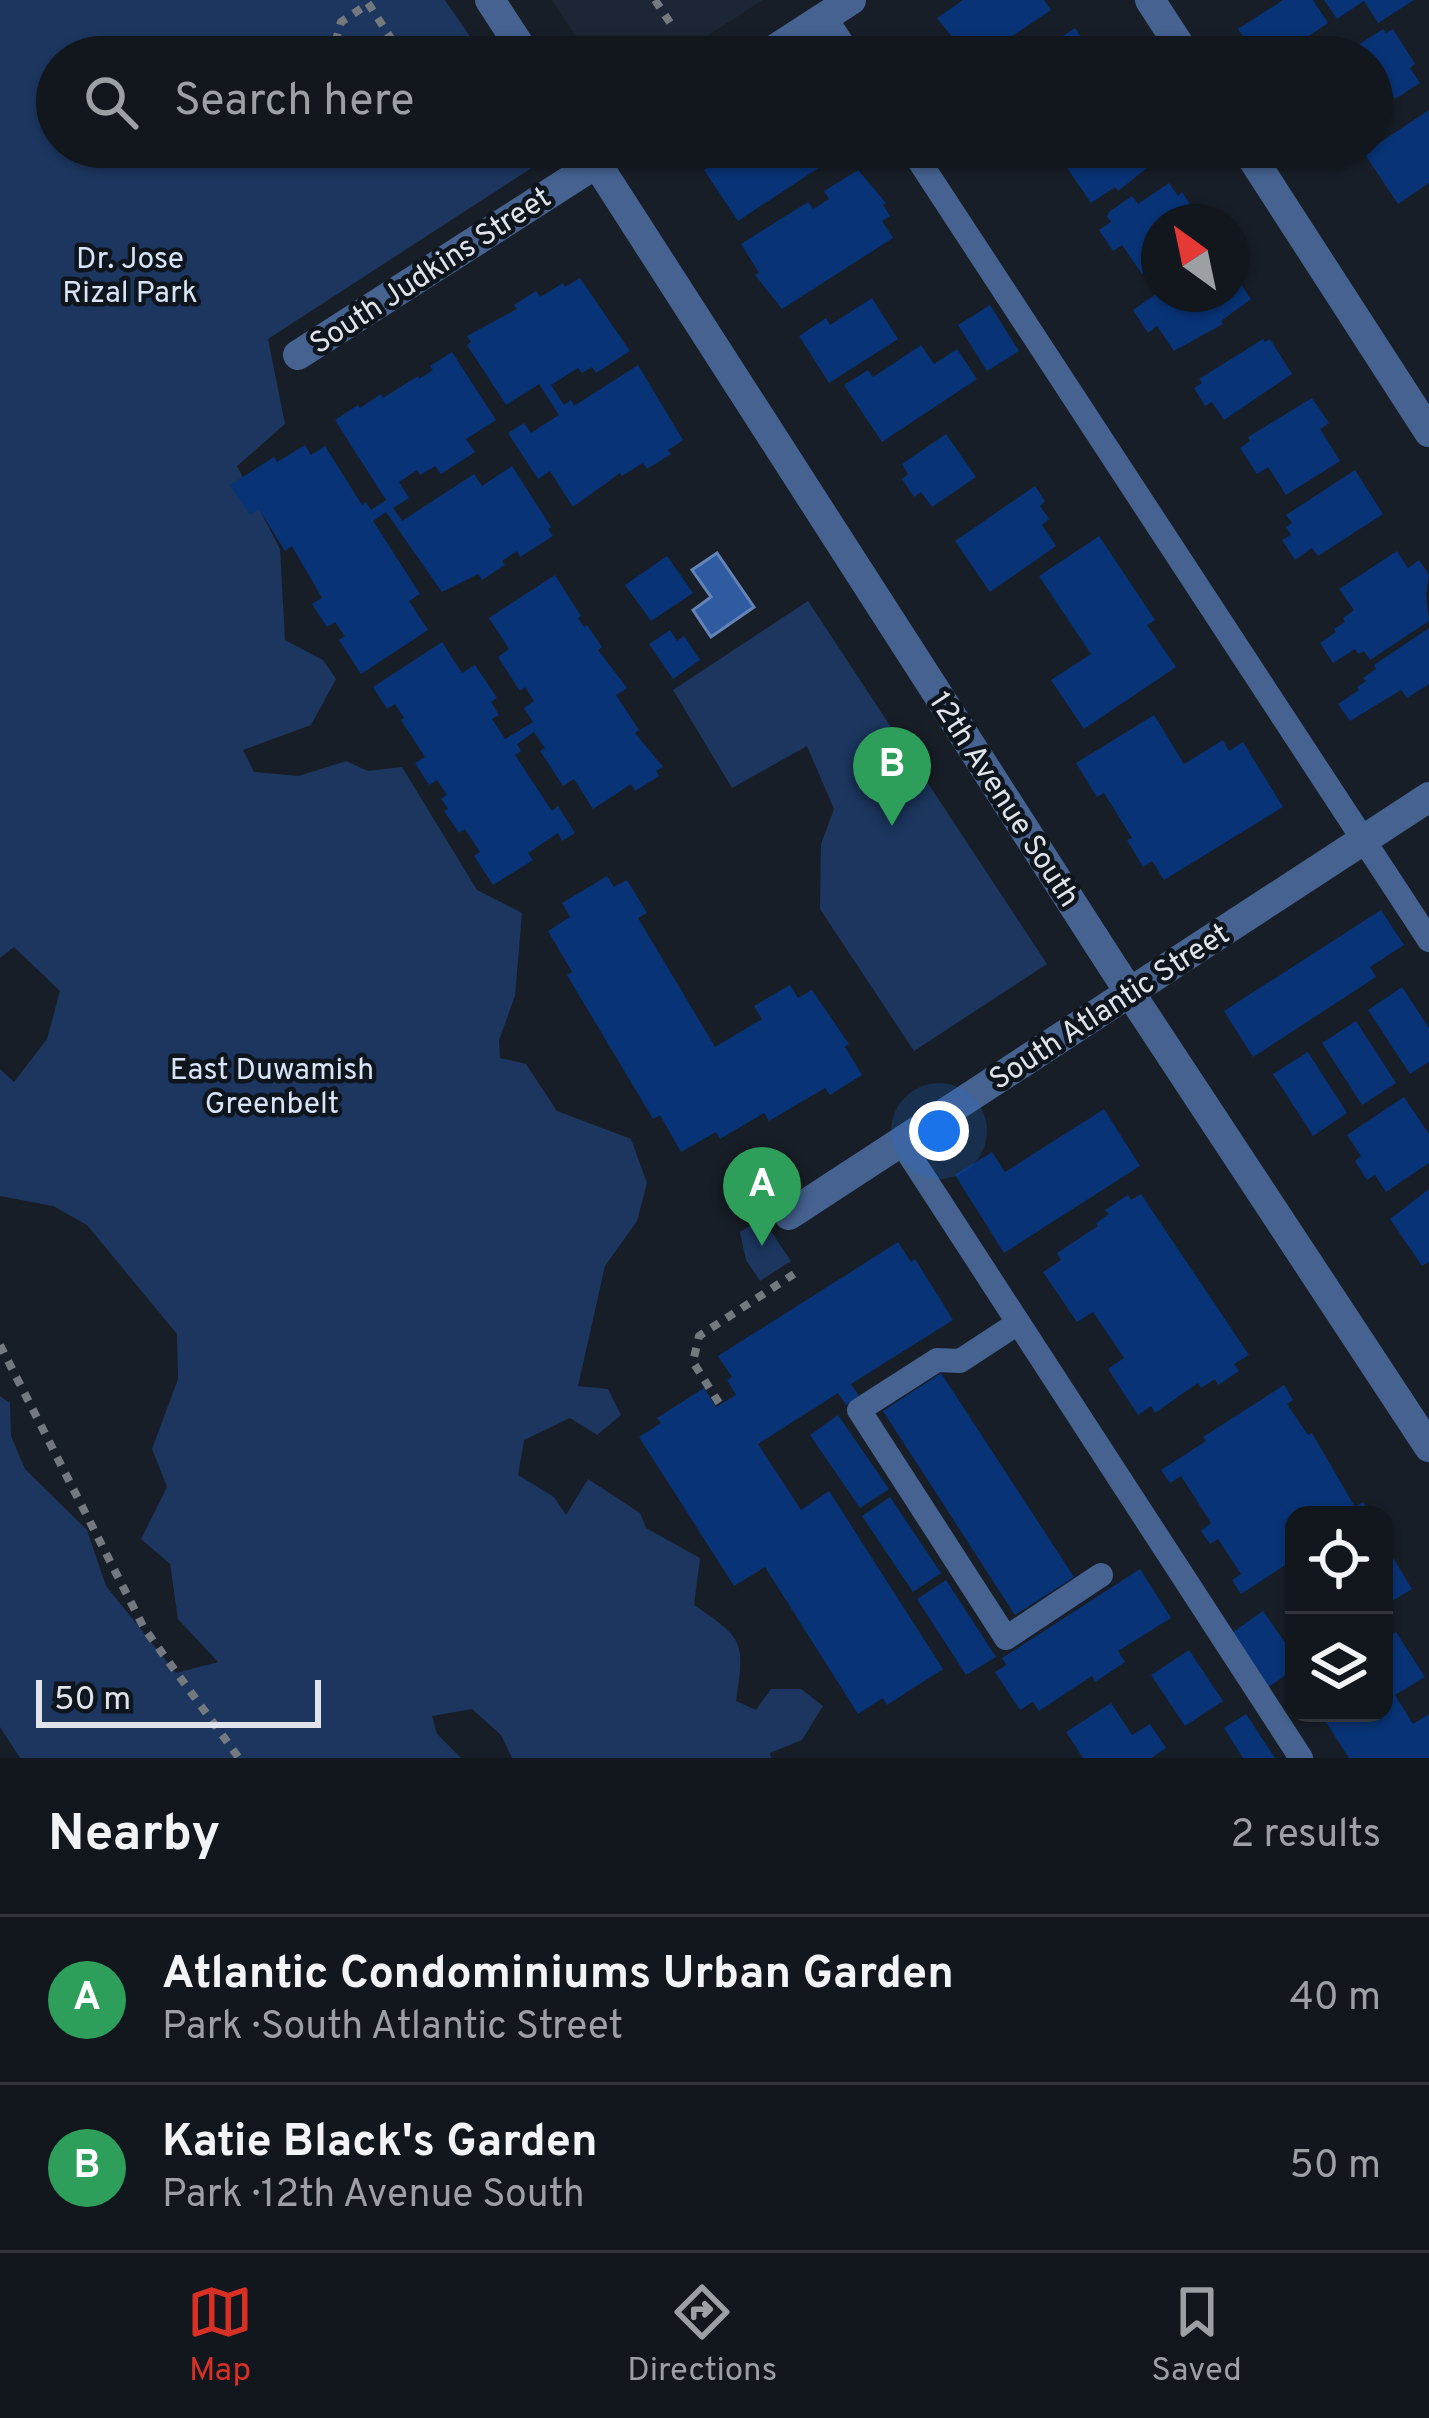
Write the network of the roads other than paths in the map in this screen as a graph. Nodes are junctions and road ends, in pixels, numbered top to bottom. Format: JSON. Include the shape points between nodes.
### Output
{"nodes":[{"id":1,"x":490,"y":0,"type":"edge"},
{"id":2,"x":1150,"y":0,"type":"edge"},
{"id":3,"x":838,"y":8,"type":"edge"},
{"id":4,"x":513,"y":36,"type":"edge"},
{"id":5,"x":795,"y":36,"type":"edge"},
{"id":6,"x":1173,"y":36,"type":"edge"},
{"id":7,"x":578,"y":168,"type":"edge"},
{"id":8,"x":612,"y":168,"type":"edge"},
{"id":9,"x":924,"y":168,"type":"edge"},
{"id":10,"x":1259,"y":168,"type":"edge"},
{"id":11,"x":298,"y":355,"type":"dead end"},
{"id":12,"x":1429,"y":432,"type":"edge"},
{"id":13,"x":1429,"y":797,"type":"edge"},
{"id":14,"x":1362,"y":839,"type":"junction"},
{"id":15,"x":1429,"y":940,"type":"edge"},
{"id":16,"x":1130,"y":992,"type":"junction"},
{"id":17,"x":901,"y":1142,"type":"junction"},
{"id":18,"x":789,"y":1215,"type":"dead end"},
{"id":19,"x":1018,"y":1323,"type":"junction"},
{"id":20,"x":1429,"y":1448,"type":"edge"},
{"id":21,"x":1101,"y":1575,"type":"dead end"},
{"id":22,"x":1300,"y":1758,"type":"edge"}],
"edges":[{"from":1,"to":4,"type":"street"},
{"from":2,"to":6,"type":"street"},
{"from":3,"to":5,"type":"street"},
{"from":7,"to":11,"type":"street","name":"South Judkins Street"},
{"from":8,"to":16,"type":"street","name":"12th Avenue South"},
{"from":9,"to":14,"type":"lane"},
{"from":10,"to":12,"type":"street"},
{"from":13,"to":14,"type":"street","name":"South Atlantic Street"},
{"from":14,"to":15,"type":"lane"},
{"from":14,"to":16,"type":"street","name":"South Atlantic Street"},
{"from":16,"to":17,"type":"street","name":"South Atlantic Street"},
{"from":16,"to":20,"type":"street","name":"12th Avenue South"},
{"from":17,"to":18,"type":"street","name":"South Atlantic Street"},
{"from":17,"to":19,"type":"lane"},
{"from":19,"to":21,"type":"lane","via":[[960,1361],[938,1360],[859,1411],[1006,1638]]},
{"from":19,"to":22,"type":"lane"}]}
